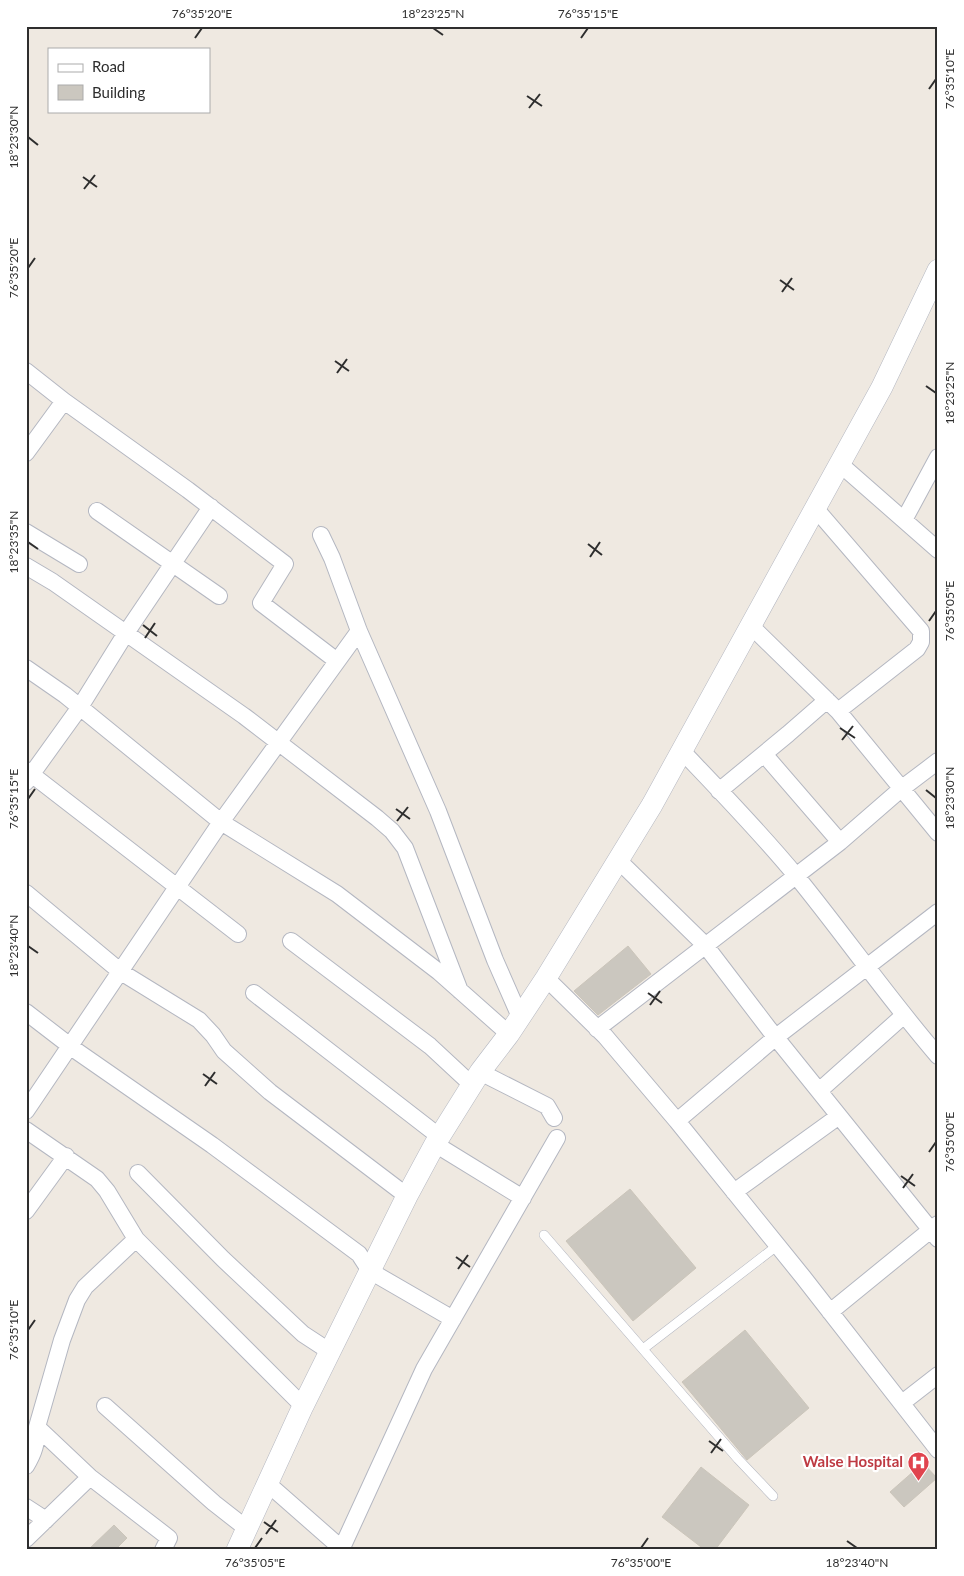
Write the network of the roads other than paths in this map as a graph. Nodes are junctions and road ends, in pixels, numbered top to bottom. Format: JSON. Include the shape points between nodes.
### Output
{"nodes":[{"id":1,"x":938,"y":270,"type":"edge"},
{"id":2,"x":26,"y":371,"type":"edge"},
{"id":3,"x":64,"y":400,"type":"junction"},
{"id":4,"x":27,"y":449,"type":"edge"},
{"id":5,"x":938,"y":457,"type":"edge"},
{"id":6,"x":840,"y":464,"type":"junction"},
{"id":7,"x":211,"y":507,"type":"junction"},
{"id":8,"x":815,"y":508,"type":"junction"},
{"id":9,"x":97,"y":511,"type":"dead end"},
{"id":10,"x":904,"y":520,"type":"junction"},
{"id":11,"x":26,"y":532,"type":"edge"},
{"id":12,"x":321,"y":535,"type":"dead end"},
{"id":13,"x":938,"y":550,"type":"edge"},
{"id":14,"x":79,"y":564,"type":"dead end"},
{"id":15,"x":173,"y":564,"type":"junction"},
{"id":16,"x":26,"y":566,"type":"edge"},
{"id":17,"x":219,"y":596,"type":"dead end"},
{"id":18,"x":751,"y":626,"type":"junction"},
{"id":19,"x":359,"y":631,"type":"junction"},
{"id":20,"x":126,"y":633,"type":"junction"},
{"id":21,"x":338,"y":661,"type":"junction"},
{"id":22,"x":26,"y":668,"type":"edge"},
{"id":23,"x":832,"y":705,"type":"junction"},
{"id":24,"x":80,"y":707,"type":"junction"},
{"id":25,"x":279,"y":742,"type":"junction"},
{"id":26,"x":682,"y":752,"type":"junction"},
{"id":27,"x":764,"y":754,"type":"junction"},
{"id":28,"x":938,"y":761,"type":"edge"},
{"id":29,"x":28,"y":776,"type":"edge"},
{"id":30,"x":901,"y":789,"type":"junction"},
{"id":31,"x":720,"y":791,"type":"junction"},
{"id":32,"x":221,"y":822,"type":"junction"},
{"id":33,"x":938,"y":833,"type":"edge"},
{"id":34,"x":840,"y":842,"type":"junction"},
{"id":35,"x":618,"y":860,"type":"junction"},
{"id":36,"x":796,"y":876,"type":"junction"},
{"id":37,"x":177,"y":886,"type":"junction"},
{"id":38,"x":26,"y":893,"type":"edge"},
{"id":39,"x":938,"y":912,"type":"edge"},
{"id":40,"x":238,"y":934,"type":"dead end"},
{"id":41,"x":291,"y":941,"type":"dead end"},
{"id":42,"x":705,"y":945,"type":"junction"},
{"id":43,"x":868,"y":966,"type":"junction"},
{"id":44,"x":121,"y":972,"type":"junction"},
{"id":45,"x":546,"y":978,"type":"junction"},
{"id":46,"x":460,"y":991,"type":"junction"},
{"id":47,"x":254,"y":993,"type":"dead end"},
{"id":48,"x":26,"y":1012,"type":"edge"},
{"id":49,"x":903,"y":1016,"type":"junction"},
{"id":50,"x":514,"y":1025,"type":"junction"},
{"id":51,"x":597,"y":1029,"type":"junction"},
{"id":52,"x":776,"y":1037,"type":"junction"},
{"id":53,"x":71,"y":1046,"type":"junction"},
{"id":54,"x":937,"y":1054,"type":"edge"},
{"id":55,"x":476,"y":1078,"type":"junction"},
{"id":56,"x":819,"y":1091,"type":"junction"},
{"id":57,"x":26,"y":1111,"type":"edge"},
{"id":58,"x":839,"y":1116,"type":"junction"},
{"id":59,"x":554,"y":1118,"type":"dead end"},
{"id":60,"x":677,"y":1121,"type":"junction"},
{"id":61,"x":26,"y":1130,"type":"edge"},
{"id":62,"x":557,"y":1138,"type":"dead end"},
{"id":63,"x":438,"y":1141,"type":"junction"},
{"id":64,"x":66,"y":1156,"type":"junction"},
{"id":65,"x":138,"y":1173,"type":"dead end"},
{"id":66,"x":734,"y":1192,"type":"junction"},
{"id":67,"x":407,"y":1196,"type":"junction"},
{"id":68,"x":523,"y":1198,"type":"junction"},
{"id":69,"x":26,"y":1211,"type":"edge"},
{"id":70,"x":935,"y":1231,"type":"edge"},
{"id":71,"x":544,"y":1235,"type":"dead end"},
{"id":72,"x":136,"y":1239,"type":"junction"},
{"id":73,"x":778,"y":1245,"type":"junction"},
{"id":74,"x":370,"y":1271,"type":"junction"},
{"id":75,"x":830,"y":1312,"type":"junction"},
{"id":76,"x":453,"y":1319,"type":"junction"},
{"id":77,"x":643,"y":1349,"type":"junction"},
{"id":78,"x":329,"y":1351,"type":"junction"},
{"id":79,"x":938,"y":1375,"type":"edge"},
{"id":80,"x":902,"y":1404,"type":"junction"},
{"id":81,"x":105,"y":1406,"type":"dead end"},
{"id":82,"x":303,"y":1406,"type":"junction"},
{"id":83,"x":37,"y":1428,"type":"junction"},
{"id":84,"x":938,"y":1450,"type":"edge"},
{"id":85,"x":26,"y":1466,"type":"edge"},
{"id":86,"x":90,"y":1477,"type":"junction"},
{"id":87,"x":267,"y":1483,"type":"junction"},
{"id":88,"x":773,"y":1496,"type":"dead end"},
{"id":89,"x":26,"y":1507,"type":"edge"},
{"id":90,"x":46,"y":1520,"type":"junction"},
{"id":91,"x":246,"y":1528,"type":"junction"},
{"id":92,"x":26,"y":1539,"type":"edge"},
{"id":93,"x":341,"y":1549,"type":"edge"},
{"id":94,"x":163,"y":1550,"type":"edge"},
{"id":95,"x":237,"y":1550,"type":"edge"}],
"edges":[{"from":1,"to":6,"type":"street","via":[[882,387]]},
{"from":2,"to":3,"type":"street"},
{"from":3,"to":4,"type":"street"},
{"from":3,"to":7,"type":"street"},
{"from":5,"to":10,"type":"street"},
{"from":6,"to":8,"type":"street"},
{"from":6,"to":10,"type":"street"},
{"from":7,"to":15,"type":"street"},
{"from":7,"to":21,"type":"street","via":[[285,564],[261,603]]},
{"from":8,"to":18,"type":"street"},
{"from":8,"to":23,"type":"street","via":[[906,612],[922,636],[917,649]]},
{"from":9,"to":15,"type":"street"},
{"from":10,"to":13,"type":"street"},
{"from":11,"to":14,"type":"street"},
{"from":12,"to":19,"type":"street"},
{"from":15,"to":17,"type":"street"},
{"from":15,"to":20,"type":"street"},
{"from":16,"to":20,"type":"street"},
{"from":18,"to":23,"type":"street"},
{"from":18,"to":26,"type":"street"},
{"from":19,"to":21,"type":"street"},
{"from":19,"to":50,"type":"street","via":[[438,811],[495,960]]},
{"from":20,"to":24,"type":"street"},
{"from":20,"to":25,"type":"street"},
{"from":21,"to":25,"type":"street"},
{"from":22,"to":24,"type":"street"},
{"from":23,"to":27,"type":"street"},
{"from":23,"to":30,"type":"street"},
{"from":24,"to":29,"type":"street"},
{"from":24,"to":32,"type":"street"},
{"from":25,"to":32,"type":"street"},
{"from":25,"to":46,"type":"street","via":[[377,818],[405,848]]},
{"from":26,"to":31,"type":"street"},
{"from":26,"to":35,"type":"street"},
{"from":27,"to":31,"type":"street"},
{"from":27,"to":34,"type":"street"},
{"from":28,"to":30,"type":"street"},
{"from":29,"to":37,"type":"street"},
{"from":30,"to":33,"type":"street"},
{"from":30,"to":34,"type":"street"},
{"from":31,"to":36,"type":"street"},
{"from":32,"to":37,"type":"street"},
{"from":32,"to":46,"type":"street","via":[[337,894]]},
{"from":34,"to":36,"type":"street"},
{"from":35,"to":42,"type":"street"},
{"from":35,"to":45,"type":"street"},
{"from":36,"to":42,"type":"street"},
{"from":36,"to":43,"type":"street"},
{"from":37,"to":40,"type":"street"},
{"from":37,"to":44,"type":"street"},
{"from":38,"to":44,"type":"street"},
{"from":39,"to":43,"type":"street"},
{"from":41,"to":55,"type":"street"},
{"from":42,"to":51,"type":"street"},
{"from":42,"to":52,"type":"street"},
{"from":43,"to":49,"type":"street"},
{"from":43,"to":52,"type":"street"},
{"from":44,"to":53,"type":"street"},
{"from":44,"to":67,"type":"street","via":[[199,1020],[224,1051],[270,1092]]},
{"from":45,"to":50,"type":"street"},
{"from":45,"to":51,"type":"street"},
{"from":46,"to":50,"type":"street"},
{"from":47,"to":63,"type":"street"},
{"from":48,"to":53,"type":"street"},
{"from":49,"to":54,"type":"street"},
{"from":49,"to":56,"type":"street"},
{"from":50,"to":55,"type":"street"},
{"from":51,"to":60,"type":"street"},
{"from":52,"to":56,"type":"street"},
{"from":52,"to":60,"type":"street"},
{"from":53,"to":57,"type":"street"},
{"from":53,"to":74,"type":"street","via":[[359,1254]]},
{"from":55,"to":59,"type":"street","via":[[548,1106]]},
{"from":55,"to":63,"type":"street"},
{"from":56,"to":58,"type":"street"},
{"from":58,"to":66,"type":"street"},
{"from":58,"to":70,"type":"street"},
{"from":60,"to":66,"type":"street"},
{"from":61,"to":64,"type":"street"},
{"from":62,"to":68,"type":"street"},
{"from":63,"to":67,"type":"street"},
{"from":63,"to":68,"type":"street"},
{"from":64,"to":69,"type":"street"},
{"from":64,"to":72,"type":"street","via":[[107,1190]]},
{"from":65,"to":78,"type":"street","via":[[223,1259],[304,1334]]},
{"from":66,"to":73,"type":"street"},
{"from":67,"to":74,"type":"street"},
{"from":68,"to":76,"type":"street"},
{"from":70,"to":75,"type":"street"},
{"from":71,"to":77,"type":"lane"},
{"from":72,"to":82,"type":"street"},
{"from":72,"to":83,"type":"street","via":[[85,1287],[77,1300]]},
{"from":73,"to":75,"type":"street"},
{"from":73,"to":77,"type":"lane"},
{"from":74,"to":76,"type":"street"},
{"from":74,"to":78,"type":"street"},
{"from":75,"to":80,"type":"street"},
{"from":76,"to":93,"type":"street","via":[[424,1369]]},
{"from":77,"to":88,"type":"lane"},
{"from":78,"to":82,"type":"street"},
{"from":79,"to":80,"type":"street"},
{"from":80,"to":84,"type":"street"},
{"from":81,"to":91,"type":"street"},
{"from":82,"to":87,"type":"street"},
{"from":83,"to":85,"type":"street","via":[[34,1452]]},
{"from":83,"to":86,"type":"street"},
{"from":86,"to":90,"type":"street"},
{"from":86,"to":94,"type":"street","via":[[169,1538]]},
{"from":87,"to":91,"type":"street"},
{"from":87,"to":93,"type":"street"},
{"from":89,"to":90,"type":"street"},
{"from":90,"to":92,"type":"street"},
{"from":91,"to":95,"type":"street"}]}
